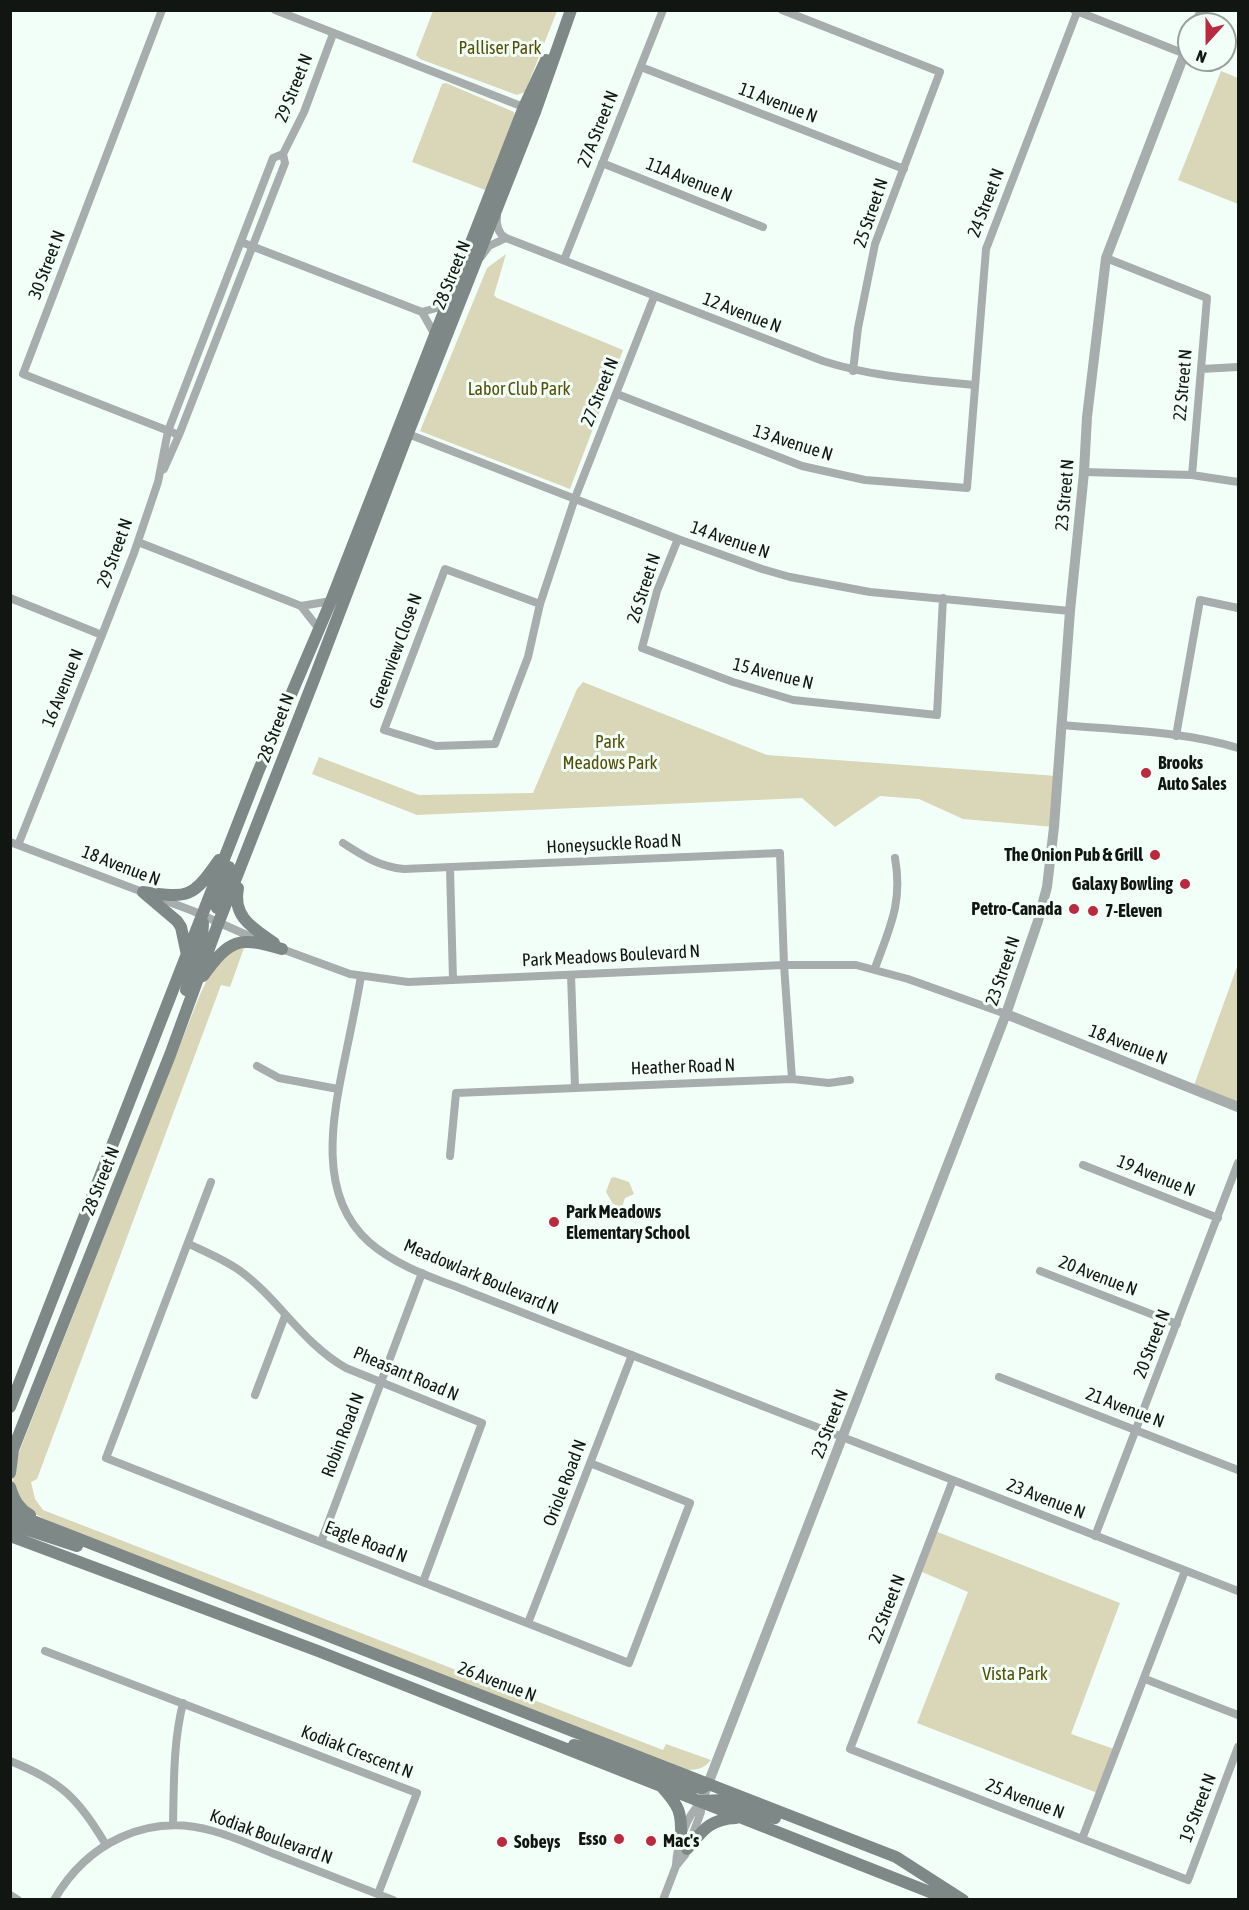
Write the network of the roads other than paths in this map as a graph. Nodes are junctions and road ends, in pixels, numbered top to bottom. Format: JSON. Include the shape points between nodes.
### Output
{"nodes":[{"id":1,"x":162,"y":10,"type":"edge"},
{"id":2,"x":274,"y":10,"type":"edge"},
{"id":3,"x":570,"y":10,"type":"edge"},
{"id":4,"x":663,"y":10,"type":"edge"},
{"id":5,"x":782,"y":10,"type":"edge"},
{"id":6,"x":1076,"y":11,"type":"edge"},
{"id":7,"x":333,"y":34,"type":"junction"},
{"id":8,"x":1177,"y":51,"type":"edge"},
{"id":9,"x":641,"y":68,"type":"junction"},
{"id":10,"x":1178,"y":72,"type":"edge"},
{"id":11,"x":530,"y":110,"type":"junction"},
{"id":12,"x":283,"y":154,"type":"junction"},
{"id":13,"x":602,"y":163,"type":"junction"},
{"id":14,"x":904,"y":170,"type":"junction"},
{"id":15,"x":498,"y":206,"type":"junction"},
{"id":16,"x":763,"y":227,"type":"dead end"},
{"id":17,"x":506,"y":238,"type":"junction"},
{"id":18,"x":241,"y":242,"type":"junction"},
{"id":19,"x":253,"y":247,"type":"junction"},
{"id":20,"x":1106,"y":258,"type":"junction"},
{"id":21,"x":564,"y":260,"type":"junction"},
{"id":22,"x":476,"y":265,"type":"junction"},
{"id":23,"x":654,"y":297,"type":"junction"},
{"id":24,"x":447,"y":305,"type":"junction"},
{"id":25,"x":422,"y":312,"type":"junction"},
{"id":26,"x":435,"y":335,"type":"junction"},
{"id":27,"x":1239,"y":368,"type":"edge"},
{"id":28,"x":1201,"y":369,"type":"junction"},
{"id":29,"x":853,"y":371,"type":"junction"},
{"id":30,"x":975,"y":385,"type":"junction"},
{"id":31,"x":617,"y":394,"type":"junction"},
{"id":32,"x":168,"y":431,"type":"junction"},
{"id":33,"x":402,"y":432,"type":"junction"},
{"id":34,"x":179,"y":435,"type":"junction"},
{"id":35,"x":1084,"y":472,"type":"junction"},
{"id":36,"x":1192,"y":475,"type":"junction"},
{"id":37,"x":158,"y":482,"type":"junction"},
{"id":38,"x":1239,"y":482,"type":"edge"},
{"id":39,"x":967,"y":488,"type":"joint"},
{"id":40,"x":574,"y":498,"type":"junction"},
{"id":41,"x":678,"y":539,"type":"junction"},
{"id":42,"x":138,"y":542,"type":"junction"},
{"id":43,"x":10,"y":598,"type":"edge"},
{"id":44,"x":943,"y":598,"type":"junction"},
{"id":45,"x":331,"y":601,"type":"junction"},
{"id":46,"x":540,"y":604,"type":"junction"},
{"id":47,"x":301,"y":606,"type":"junction"},
{"id":48,"x":1239,"y":608,"type":"edge"},
{"id":49,"x":1070,"y":611,"type":"junction"},
{"id":50,"x":319,"y":629,"type":"junction"},
{"id":51,"x":102,"y":635,"type":"junction"},
{"id":52,"x":642,"y":648,"type":"joint"},
{"id":53,"x":1061,"y":725,"type":"junction"},
{"id":54,"x":1176,"y":735,"type":"junction"},
{"id":55,"x":1239,"y":748,"type":"edge"},
{"id":56,"x":258,"y":772,"type":"junction"},
{"id":57,"x":231,"y":841,"type":"junction"},
{"id":58,"x":343,"y":843,"type":"dead end"},
{"id":59,"x":14,"y":844,"type":"edge"},
{"id":60,"x":895,"y":858,"type":"dead end"},
{"id":61,"x":243,"y":862,"type":"junction"},
{"id":62,"x":450,"y":868,"type":"junction"},
{"id":63,"x":143,"y":892,"type":"junction"},
{"id":64,"x":202,"y":916,"type":"junction"},
{"id":65,"x":218,"y":924,"type":"junction"},
{"id":66,"x":282,"y":949,"type":"junction"},
{"id":67,"x":187,"y":956,"type":"junction"},
{"id":68,"x":784,"y":965,"type":"junction"},
{"id":69,"x":875,"y":968,"type":"junction"},
{"id":70,"x":571,"y":975,"type":"junction"},
{"id":71,"x":361,"y":976,"type":"junction"},
{"id":72,"x":453,"y":980,"type":"junction"},
{"id":73,"x":194,"y":989,"type":"junction"},
{"id":74,"x":1006,"y":1014,"type":"junction"},
{"id":75,"x":170,"y":1055,"type":"junction"},
{"id":76,"x":257,"y":1066,"type":"dead end"},
{"id":77,"x":792,"y":1079,"type":"junction"},
{"id":78,"x":850,"y":1080,"type":"dead end"},
{"id":79,"x":575,"y":1087,"type":"junction"},
{"id":80,"x":338,"y":1089,"type":"junction"},
{"id":81,"x":1239,"y":1107,"type":"edge"},
{"id":82,"x":450,"y":1156,"type":"dead end"},
{"id":83,"x":1239,"y":1163,"type":"edge"},
{"id":84,"x":1083,"y":1165,"type":"dead end"},
{"id":85,"x":211,"y":1182,"type":"dead end"},
{"id":86,"x":1218,"y":1218,"type":"junction"},
{"id":87,"x":189,"y":1244,"type":"junction"},
{"id":88,"x":1040,"y":1271,"type":"dead end"},
{"id":89,"x":422,"y":1273,"type":"junction"},
{"id":90,"x":285,"y":1317,"type":"junction"},
{"id":91,"x":1177,"y":1324,"type":"junction"},
{"id":92,"x":632,"y":1355,"type":"junction"},
{"id":93,"x":999,"y":1377,"type":"dead end"},
{"id":94,"x":381,"y":1382,"type":"junction"},
{"id":95,"x":19,"y":1384,"type":"junction"},
{"id":96,"x":255,"y":1395,"type":"dead end"},
{"id":97,"x":10,"y":1407,"type":"edge"},
{"id":98,"x":10,"y":1418,"type":"edge"},
{"id":99,"x":1136,"y":1430,"type":"junction"},
{"id":100,"x":843,"y":1437,"type":"junction"},
{"id":101,"x":12,"y":1453,"type":"edge"},
{"id":102,"x":590,"y":1463,"type":"junction"},
{"id":103,"x":1238,"y":1469,"type":"edge"},
{"id":104,"x":10,"y":1473,"type":"edge"},
{"id":105,"x":953,"y":1480,"type":"junction"},
{"id":106,"x":10,"y":1487,"type":"edge"},
{"id":107,"x":10,"y":1512,"type":"edge"},
{"id":108,"x":10,"y":1524,"type":"edge"},
{"id":109,"x":60,"y":1532,"type":"junction"},
{"id":110,"x":10,"y":1536,"type":"edge"},
{"id":111,"x":1095,"y":1536,"type":"junction"},
{"id":112,"x":10,"y":1541,"type":"edge"},
{"id":113,"x":321,"y":1542,"type":"junction"},
{"id":114,"x":26,"y":1543,"type":"junction"},
{"id":115,"x":1185,"y":1571,"type":"junction"},
{"id":116,"x":164,"y":1572,"type":"junction"},
{"id":117,"x":423,"y":1582,"type":"junction"},
{"id":118,"x":1239,"y":1591,"type":"edge"},
{"id":119,"x":528,"y":1623,"type":"junction"},
{"id":120,"x":45,"y":1651,"type":"dead end"},
{"id":121,"x":1145,"y":1679,"type":"junction"},
{"id":122,"x":183,"y":1703,"type":"junction"},
{"id":123,"x":1239,"y":1715,"type":"edge"},
{"id":124,"x":550,"y":1742,"type":"junction"},
{"id":125,"x":1239,"y":1747,"type":"edge"},
{"id":126,"x":850,"y":1749,"type":"joint"},
{"id":127,"x":10,"y":1761,"type":"edge"},
{"id":128,"x":709,"y":1784,"type":"junction"},
{"id":129,"x":661,"y":1786,"type":"junction"},
{"id":130,"x":701,"y":1802,"type":"junction"},
{"id":131,"x":740,"y":1817,"type":"junction"},
{"id":132,"x":174,"y":1824,"type":"junction"},
{"id":133,"x":834,"y":1833,"type":"junction"},
{"id":134,"x":1082,"y":1839,"type":"junction"},
{"id":135,"x":684,"y":1844,"type":"junction"},
{"id":136,"x":106,"y":1845,"type":"junction"},
{"id":137,"x":1188,"y":1880,"type":"joint"},
{"id":138,"x":378,"y":1894,"type":"junction"},
{"id":139,"x":10,"y":1895,"type":"edge"},
{"id":140,"x":18,"y":1899,"type":"edge"},
{"id":141,"x":54,"y":1899,"type":"edge"},
{"id":142,"x":393,"y":1899,"type":"edge"},
{"id":143,"x":663,"y":1899,"type":"edge"},
{"id":144,"x":950,"y":1899,"type":"edge"},
{"id":145,"x":963,"y":1899,"type":"edge"}],
"edges":[{"from":1,"to":32,"type":"street","name":"30 Street N","via":[[23,374]]},
{"from":2,"to":7,"type":"street"},
{"from":3,"to":11,"type":"main road","name":"28 Street N"},
{"from":4,"to":9,"type":"street","name":"27A Street N"},
{"from":5,"to":14,"type":"street","name":"25 Street N","via":[[940,72]]},
{"from":6,"to":8,"type":"street"},
{"from":6,"to":30,"type":"street","name":"24 Street N","via":[[986,249]]},
{"from":7,"to":11,"type":"street"},
{"from":7,"to":12,"type":"street","name":"29 Street N","via":[[304,112]]},
{"from":9,"to":13,"type":"street","name":"27A Street N"},
{"from":9,"to":14,"type":"street","name":"11 Avenue N"},
{"from":10,"to":20,"type":"street","name":"23 Street N"},
{"from":11,"to":15,"type":"main road","name":"28 Street N"},
{"from":11,"to":24,"type":"main road","name":"28 Street N"},
{"from":12,"to":18,"type":"street","via":[[273,158]]},
{"from":12,"to":19,"type":"street","via":[[285,163]]},
{"from":13,"to":16,"type":"street","name":"11A Avenue N"},
{"from":13,"to":21,"type":"street","name":"27A Street N"},
{"from":14,"to":29,"type":"street","name":"25 Street N","via":[[875,244]]},
{"from":15,"to":17,"type":"street","via":[[496,226]]},
{"from":15,"to":22,"type":"main road","name":"28 Street N"},
{"from":17,"to":21,"type":"street","name":"12 Avenue N"},
{"from":17,"to":22,"type":"street","via":[[489,246]]},
{"from":18,"to":19,"type":"street"},
{"from":18,"to":32,"type":"street"},
{"from":19,"to":25,"type":"street"},
{"from":19,"to":34,"type":"street"},
{"from":20,"to":28,"type":"street","name":"22 Street N","via":[[1207,298]]},
{"from":20,"to":35,"type":"street","name":"23 Street N"},
{"from":21,"to":23,"type":"street","name":"12 Avenue N"},
{"from":22,"to":33,"type":"main road","name":"28 Street N"},
{"from":23,"to":29,"type":"street","name":"12 Avenue N"},
{"from":23,"to":31,"type":"street","name":"27 Street N"},
{"from":24,"to":25,"type":"street"},
{"from":24,"to":26,"type":"main road","name":"28 Street N"},
{"from":25,"to":26,"type":"street"},
{"from":26,"to":33,"type":"main road","name":"28 Street N"},
{"from":27,"to":28,"type":"street"},
{"from":28,"to":36,"type":"street","name":"22 Street N"},
{"from":29,"to":30,"type":"street","name":"12 Avenue N"},
{"from":30,"to":39,"type":"street","name":"24 Street N"},
{"from":31,"to":39,"type":"street","name":"13 Avenue N","via":[[802,466],[865,480]]},
{"from":31,"to":40,"type":"street","name":"27 Street N"},
{"from":32,"to":34,"type":"street","name":"30 Street N"},
{"from":32,"to":37,"type":"street"},
{"from":33,"to":40,"type":"street","name":"14 Avenue N"},
{"from":33,"to":45,"type":"main road","name":"28 Street N"},
{"from":33,"to":61,"type":"main road","name":"28 Street N"},
{"from":34,"to":37,"type":"street"},
{"from":35,"to":36,"type":"street"},
{"from":35,"to":49,"type":"street","name":"23 Street N"},
{"from":36,"to":38,"type":"street"},
{"from":37,"to":42,"type":"street","name":"29 Street N"},
{"from":40,"to":41,"type":"street","name":"14 Avenue N"},
{"from":40,"to":46,"type":"street","name":"Greenview Close N"},
{"from":41,"to":44,"type":"street","name":"14 Avenue N","via":[[762,569],[818,583]]},
{"from":41,"to":52,"type":"street","name":"26 Street N","via":[[657,591]]},
{"from":42,"to":47,"type":"street"},
{"from":42,"to":51,"type":"street","name":"29 Street N"},
{"from":43,"to":51,"type":"street","name":"16 Avenue N"},
{"from":44,"to":49,"type":"street","name":"14 Avenue N"},
{"from":44,"to":52,"type":"street","name":"15 Avenue N","via":[[937,714],[793,699],[733,682]]},
{"from":45,"to":47,"type":"street"},
{"from":45,"to":50,"type":"main road","name":"28 Street N"},
{"from":46,"to":46,"type":"street","name":"Greenview Close N","via":[[528,659],[495,744],[436,746],[384,730],[445,569]]},
{"from":47,"to":50,"type":"street"},
{"from":48,"to":54,"type":"street","via":[[1200,600]]},
{"from":49,"to":53,"type":"street","name":"23 Street N"},
{"from":50,"to":56,"type":"main road","name":"28 Street N"},
{"from":51,"to":59,"type":"street","name":"16 Avenue N"},
{"from":53,"to":54,"type":"street"},
{"from":53,"to":74,"type":"street","name":"23 Street N","via":[[1047,887]]},
{"from":54,"to":55,"type":"street"},
{"from":56,"to":57,"type":"main road","name":"28 Street N"},
{"from":56,"to":65,"type":"main road","via":[[216,910]]},
{"from":57,"to":63,"type":"main road","via":[[193,891],[183,896]]},
{"from":57,"to":64,"type":"main road","name":"28 Street N"},
{"from":58,"to":62,"type":"street","name":"Honeysuckle Road N","via":[[369,860],[392,868]]},
{"from":59,"to":63,"type":"street","name":"18 Avenue N"},
{"from":60,"to":69,"type":"street","via":[[898,900]]},
{"from":61,"to":65,"type":"main road","name":"28 Street N"},
{"from":61,"to":66,"type":"main road","via":[[235,900],[239,912],[247,923]]},
{"from":62,"to":68,"type":"street","name":"Honeysuckle Road N","via":[[780,853]]},
{"from":62,"to":72,"type":"street"},
{"from":63,"to":64,"type":"street","name":"18 Avenue N"},
{"from":63,"to":67,"type":"main road","via":[[177,921]]},
{"from":64,"to":65,"type":"street","name":"18 Avenue N"},
{"from":64,"to":67,"type":"main road","name":"28 Street N"},
{"from":64,"to":75,"type":"main road","via":[[202,941]]},
{"from":65,"to":66,"type":"street","name":"Park Meadows Boulevard N"},
{"from":65,"to":73,"type":"main road","name":"28 Street N"},
{"from":66,"to":71,"type":"street","name":"Park Meadows Boulevard N"},
{"from":66,"to":73,"type":"main road","via":[[261,943],[235,943],[212,963]]},
{"from":67,"to":95,"type":"main road","name":"28 Street N"},
{"from":68,"to":69,"type":"street","name":"Park Meadows Boulevard N"},
{"from":68,"to":70,"type":"street","name":"Park Meadows Boulevard N"},
{"from":68,"to":77,"type":"street"},
{"from":69,"to":74,"type":"street","name":"Park Meadows Boulevard N"},
{"from":70,"to":72,"type":"street","name":"Park Meadows Boulevard N"},
{"from":70,"to":79,"type":"street"},
{"from":71,"to":72,"type":"street","name":"Park Meadows Boulevard N","via":[[408,982]]},
{"from":71,"to":80,"type":"street","name":"Meadowlark Boulevard N"},
{"from":73,"to":75,"type":"main road","name":"28 Street N"},
{"from":74,"to":81,"type":"street","name":"18 Avenue N"},
{"from":74,"to":100,"type":"street","name":"23 Street N"},
{"from":75,"to":101,"type":"main road","name":"28 Street N"},
{"from":76,"to":80,"type":"street","via":[[279,1078]]},
{"from":77,"to":78,"type":"street","name":"Heather Road N","via":[[829,1083]]},
{"from":77,"to":79,"type":"street","name":"Heather Road N"},
{"from":79,"to":82,"type":"street","name":"Heather Road N","via":[[456,1093]]},
{"from":80,"to":89,"type":"street","name":"Meadowlark Boulevard N","via":[[333,1155],[335,1178],[347,1216],[369,1242]]},
{"from":83,"to":86,"type":"street","name":"20 Street N"},
{"from":84,"to":86,"type":"street","name":"19 Avenue N"},
{"from":85,"to":87,"type":"street","name":"Eagle Road N"},
{"from":86,"to":91,"type":"street","name":"20 Street N"},
{"from":87,"to":90,"type":"street","name":"Pheasant Road N","via":[[239,1270]]},
{"from":87,"to":113,"type":"street","name":"Eagle Road N","via":[[106,1458]]},
{"from":88,"to":91,"type":"street","name":"20 Avenue N"},
{"from":89,"to":92,"type":"street","name":"Meadowlark Boulevard N"},
{"from":89,"to":94,"type":"street","name":"Robin Road N"},
{"from":90,"to":94,"type":"street","name":"Pheasant Road N","via":[[334,1361]]},
{"from":90,"to":96,"type":"street"},
{"from":91,"to":99,"type":"street","name":"20 Street N"},
{"from":92,"to":100,"type":"street","name":"Meadowlark Boulevard N"},
{"from":92,"to":102,"type":"street","name":"Oriole Road N"},
{"from":93,"to":99,"type":"street","name":"21 Avenue N"},
{"from":94,"to":113,"type":"street","name":"Robin Road N"},
{"from":94,"to":117,"type":"street","name":"Pheasant Road N","via":[[482,1423]]},
{"from":95,"to":97,"type":"main road","name":"28 Street N"},
{"from":95,"to":98,"type":"main road"},
{"from":99,"to":103,"type":"street","name":"21 Avenue N"},
{"from":99,"to":111,"type":"street","name":"20 Street N"},
{"from":100,"to":105,"type":"street","name":"23 Avenue N"},
{"from":100,"to":128,"type":"street","name":"23 Street N"},
{"from":101,"to":104,"type":"main road","name":"28 Street N"},
{"from":102,"to":119,"type":"street","name":"Oriole Road N"},
{"from":102,"to":119,"type":"street","name":"Eagle Road N","via":[[690,1503],[629,1663]]},
{"from":105,"to":111,"type":"street","name":"23 Avenue N"},
{"from":105,"to":126,"type":"street","name":"22 Street N"},
{"from":106,"to":109,"type":"main road","via":[[22,1511]]},
{"from":107,"to":109,"type":"main road","name":"26 Avenue N"},
{"from":108,"to":116,"type":"main road"},
{"from":109,"to":116,"type":"main road","name":"26 Avenue N"},
{"from":110,"to":114,"type":"main road","name":"26 Avenue N"},
{"from":111,"to":115,"type":"street","name":"23 Avenue N"},
{"from":112,"to":114,"type":"main road"},
{"from":113,"to":117,"type":"street","name":"Eagle Road N"},
{"from":114,"to":124,"type":"main road","name":"26 Avenue N"},
{"from":115,"to":118,"type":"street","name":"23 Avenue N"},
{"from":115,"to":121,"type":"street"},
{"from":116,"to":128,"type":"main road","name":"26 Avenue N"},
{"from":117,"to":119,"type":"street","name":"Eagle Road N"},
{"from":120,"to":122,"type":"street","name":"Kodiak Crescent N"},
{"from":121,"to":123,"type":"street"},
{"from":121,"to":134,"type":"street"},
{"from":122,"to":132,"type":"street","via":[[175,1748]]},
{"from":122,"to":138,"type":"street","name":"Kodiak Crescent N","via":[[417,1793]]},
{"from":124,"to":128,"type":"main road","via":[[597,1751],[693,1787]]},
{"from":124,"to":129,"type":"main road","name":"26 Avenue N"},
{"from":125,"to":137,"type":"street","name":"19 Street N"},
{"from":126,"to":134,"type":"street","name":"25 Avenue N"},
{"from":127,"to":136,"type":"street","via":[[57,1784],[79,1803]]},
{"from":128,"to":130,"type":"street","name":"23 Street N"},
{"from":128,"to":133,"type":"main road","name":"26 Avenue N"},
{"from":129,"to":130,"type":"main road","name":"26 Avenue N"},
{"from":129,"to":135,"type":"main road","via":[[679,1809]]},
{"from":130,"to":131,"type":"main road","name":"26 Avenue N"},
{"from":130,"to":133,"type":"main road","via":[[723,1800],[808,1829]]},
{"from":130,"to":135,"type":"street","name":"23 Street N","via":[[701,1812]]},
{"from":131,"to":135,"type":"main road","via":[[714,1821]]},
{"from":131,"to":144,"type":"main road","name":"26 Avenue N"},
{"from":132,"to":136,"type":"street","name":"Kodiak Boulevard N","via":[[145,1828]]},
{"from":132,"to":138,"type":"street","name":"Kodiak Boulevard N","via":[[212,1830]]},
{"from":133,"to":145,"type":"main road","name":"26 Avenue N","via":[[896,1857]]},
{"from":134,"to":137,"type":"street","name":"25 Avenue N"},
{"from":135,"to":143,"type":"street","name":"23 Street N"},
{"from":136,"to":141,"type":"street","name":"Kodiak Boulevard N","via":[[82,1863]]},
{"from":138,"to":142,"type":"street","name":"Kodiak Boulevard N"},
{"from":139,"to":140,"type":"street"}]}
